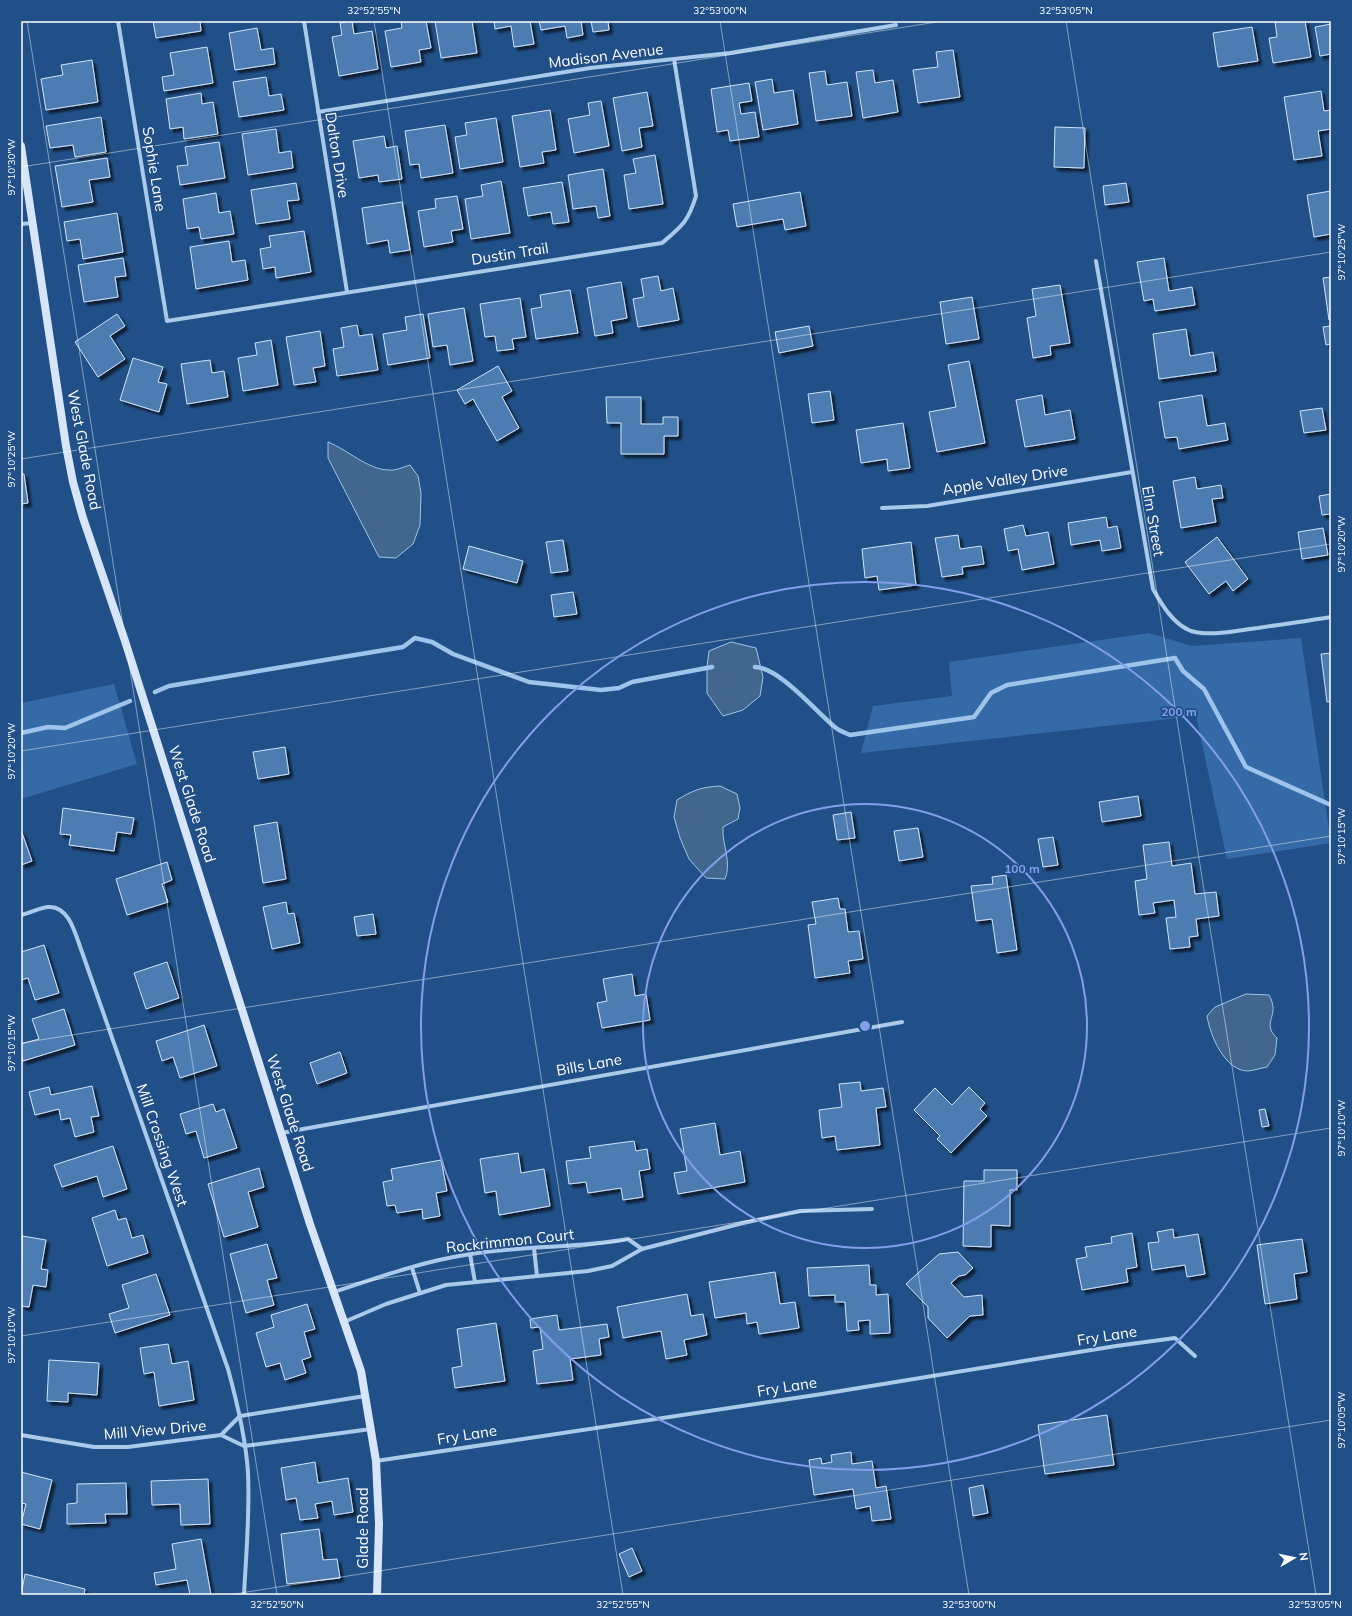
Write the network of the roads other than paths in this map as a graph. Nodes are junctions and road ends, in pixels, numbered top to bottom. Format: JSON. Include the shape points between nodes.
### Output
{"nodes":[{"id":1,"x":118,"y":21,"type":"edge"},
{"id":2,"x":304,"y":21,"type":"edge"},
{"id":3,"x":896,"y":25,"type":"dead end"},
{"id":4,"x":674,"y":59,"type":"junction"},
{"id":5,"x":318,"y":112,"type":"junction"},
{"id":6,"x":21,"y":146,"type":"edge"},
{"id":7,"x":33,"y":223,"type":"junction"},
{"id":8,"x":21,"y":224,"type":"edge"},
{"id":9,"x":1096,"y":261,"type":"dead end"},
{"id":10,"x":347,"y":292,"type":"junction"},
{"id":11,"x":167,"y":322,"type":"joint"},
{"id":12,"x":1132,"y":472,"type":"junction"},
{"id":13,"x":882,"y":508,"type":"dead end"},
{"id":14,"x":1331,"y":617,"type":"edge"},
{"id":15,"x":21,"y":915,"type":"edge"},
{"id":16,"x":902,"y":1022,"type":"dead end"},
{"id":17,"x":281,"y":1133,"type":"junction"},
{"id":18,"x":872,"y":1209,"type":"dead end"},
{"id":19,"x":534,"y":1248,"type":"junction"},
{"id":20,"x":642,"y":1249,"type":"junction"},
{"id":21,"x":470,"y":1254,"type":"junction"},
{"id":22,"x":412,"y":1268,"type":"junction"},
{"id":23,"x":537,"y":1276,"type":"junction"},
{"id":24,"x":474,"y":1282,"type":"junction"},
{"id":25,"x":334,"y":1292,"type":"junction"},
{"id":26,"x":420,"y":1293,"type":"junction"},
{"id":27,"x":344,"y":1322,"type":"junction"},
{"id":28,"x":1195,"y":1356,"type":"dead end"},
{"id":29,"x":365,"y":1396,"type":"junction"},
{"id":30,"x":240,"y":1416,"type":"junction"},
{"id":31,"x":371,"y":1429,"type":"junction"},
{"id":32,"x":21,"y":1435,"type":"edge"},
{"id":33,"x":221,"y":1435,"type":"junction"},
{"id":34,"x":244,"y":1446,"type":"junction"},
{"id":35,"x":376,"y":1461,"type":"junction"},
{"id":36,"x":244,"y":1595,"type":"edge"},
{"id":37,"x":377,"y":1595,"type":"edge"}],
"edges":[{"from":1,"to":11,"type":"street","name":"Sophie Lane"},
{"from":2,"to":5,"type":"street","name":"Dalton Drive"},
{"from":3,"to":4,"type":"street","name":"Madison Avenue","via":[[730,53]]},
{"from":4,"to":5,"type":"street","name":"Madison Avenue","via":[[590,68]]},
{"from":4,"to":10,"type":"street","name":"Dustin Trail","via":[[696,196],[691,213],[681,226],[662,242]]},
{"from":5,"to":10,"type":"street","name":"Dalton Drive"},
{"from":6,"to":7,"type":"main road","name":"West Glade Road"},
{"from":7,"to":8,"type":"street"},
{"from":7,"to":17,"type":"main road","name":"West Glade Road","via":[[66,444],[81,511]]},
{"from":9,"to":12,"type":"street","name":"Elm Street"},
{"from":10,"to":11,"type":"street","name":"Dustin Trail"},
{"from":12,"to":13,"type":"street","name":"Apple Valley Drive","via":[[926,506]]},
{"from":12,"to":14,"type":"street","name":"Elm Street","via":[[1153,589],[1170,616],[1180,624],[1191,631],[1205,633]]},
{"from":15,"to":30,"type":"street","name":"Mill Crossing West","via":[[49,907],[60,910],[68,918],[228,1369]]},
{"from":16,"to":17,"type":"street","name":"Bills Lane"},
{"from":17,"to":25,"type":"main road","name":"West Glade Road"},
{"from":18,"to":20,"type":"street","via":[[800,1211]]},
{"from":19,"to":20,"type":"street","name":"Rockrimmon Court","via":[[600,1244],[628,1239]]},
{"from":19,"to":21,"type":"street","name":"Rockrimmon Court"},
{"from":19,"to":23,"type":"street"},
{"from":20,"to":23,"type":"street","via":[[612,1266]]},
{"from":21,"to":22,"type":"street","name":"Rockrimmon Court"},
{"from":21,"to":24,"type":"street"},
{"from":22,"to":25,"type":"street","name":"Rockrimmon Court"},
{"from":22,"to":26,"type":"street"},
{"from":23,"to":24,"type":"street"},
{"from":24,"to":26,"type":"street","via":[[446,1285]]},
{"from":25,"to":27,"type":"main road","name":"West Glade Road"},
{"from":26,"to":27,"type":"street"},
{"from":27,"to":29,"type":"main road","name":"West Glade Road","via":[[360,1371]]},
{"from":28,"to":35,"type":"street","name":"Fry Lane","via":[[1175,1338]]},
{"from":29,"to":30,"type":"street"},
{"from":29,"to":31,"type":"main road","name":"West Glade Road"},
{"from":30,"to":33,"type":"street","name":"Mill View Drive"},
{"from":30,"to":34,"type":"street","name":"Mill Crossing West"},
{"from":31,"to":34,"type":"street"},
{"from":31,"to":35,"type":"main road","name":"West Glade Road"},
{"from":32,"to":33,"type":"street","name":"Mill View Drive","via":[[94,1447],[128,1447]]},
{"from":33,"to":34,"type":"street","name":"Mill View Drive"},
{"from":34,"to":36,"type":"street","name":"Mill Crossing West","via":[[248,1472]]},
{"from":35,"to":37,"type":"main road","name":"Glade Road","via":[[379,1524]]}]}
